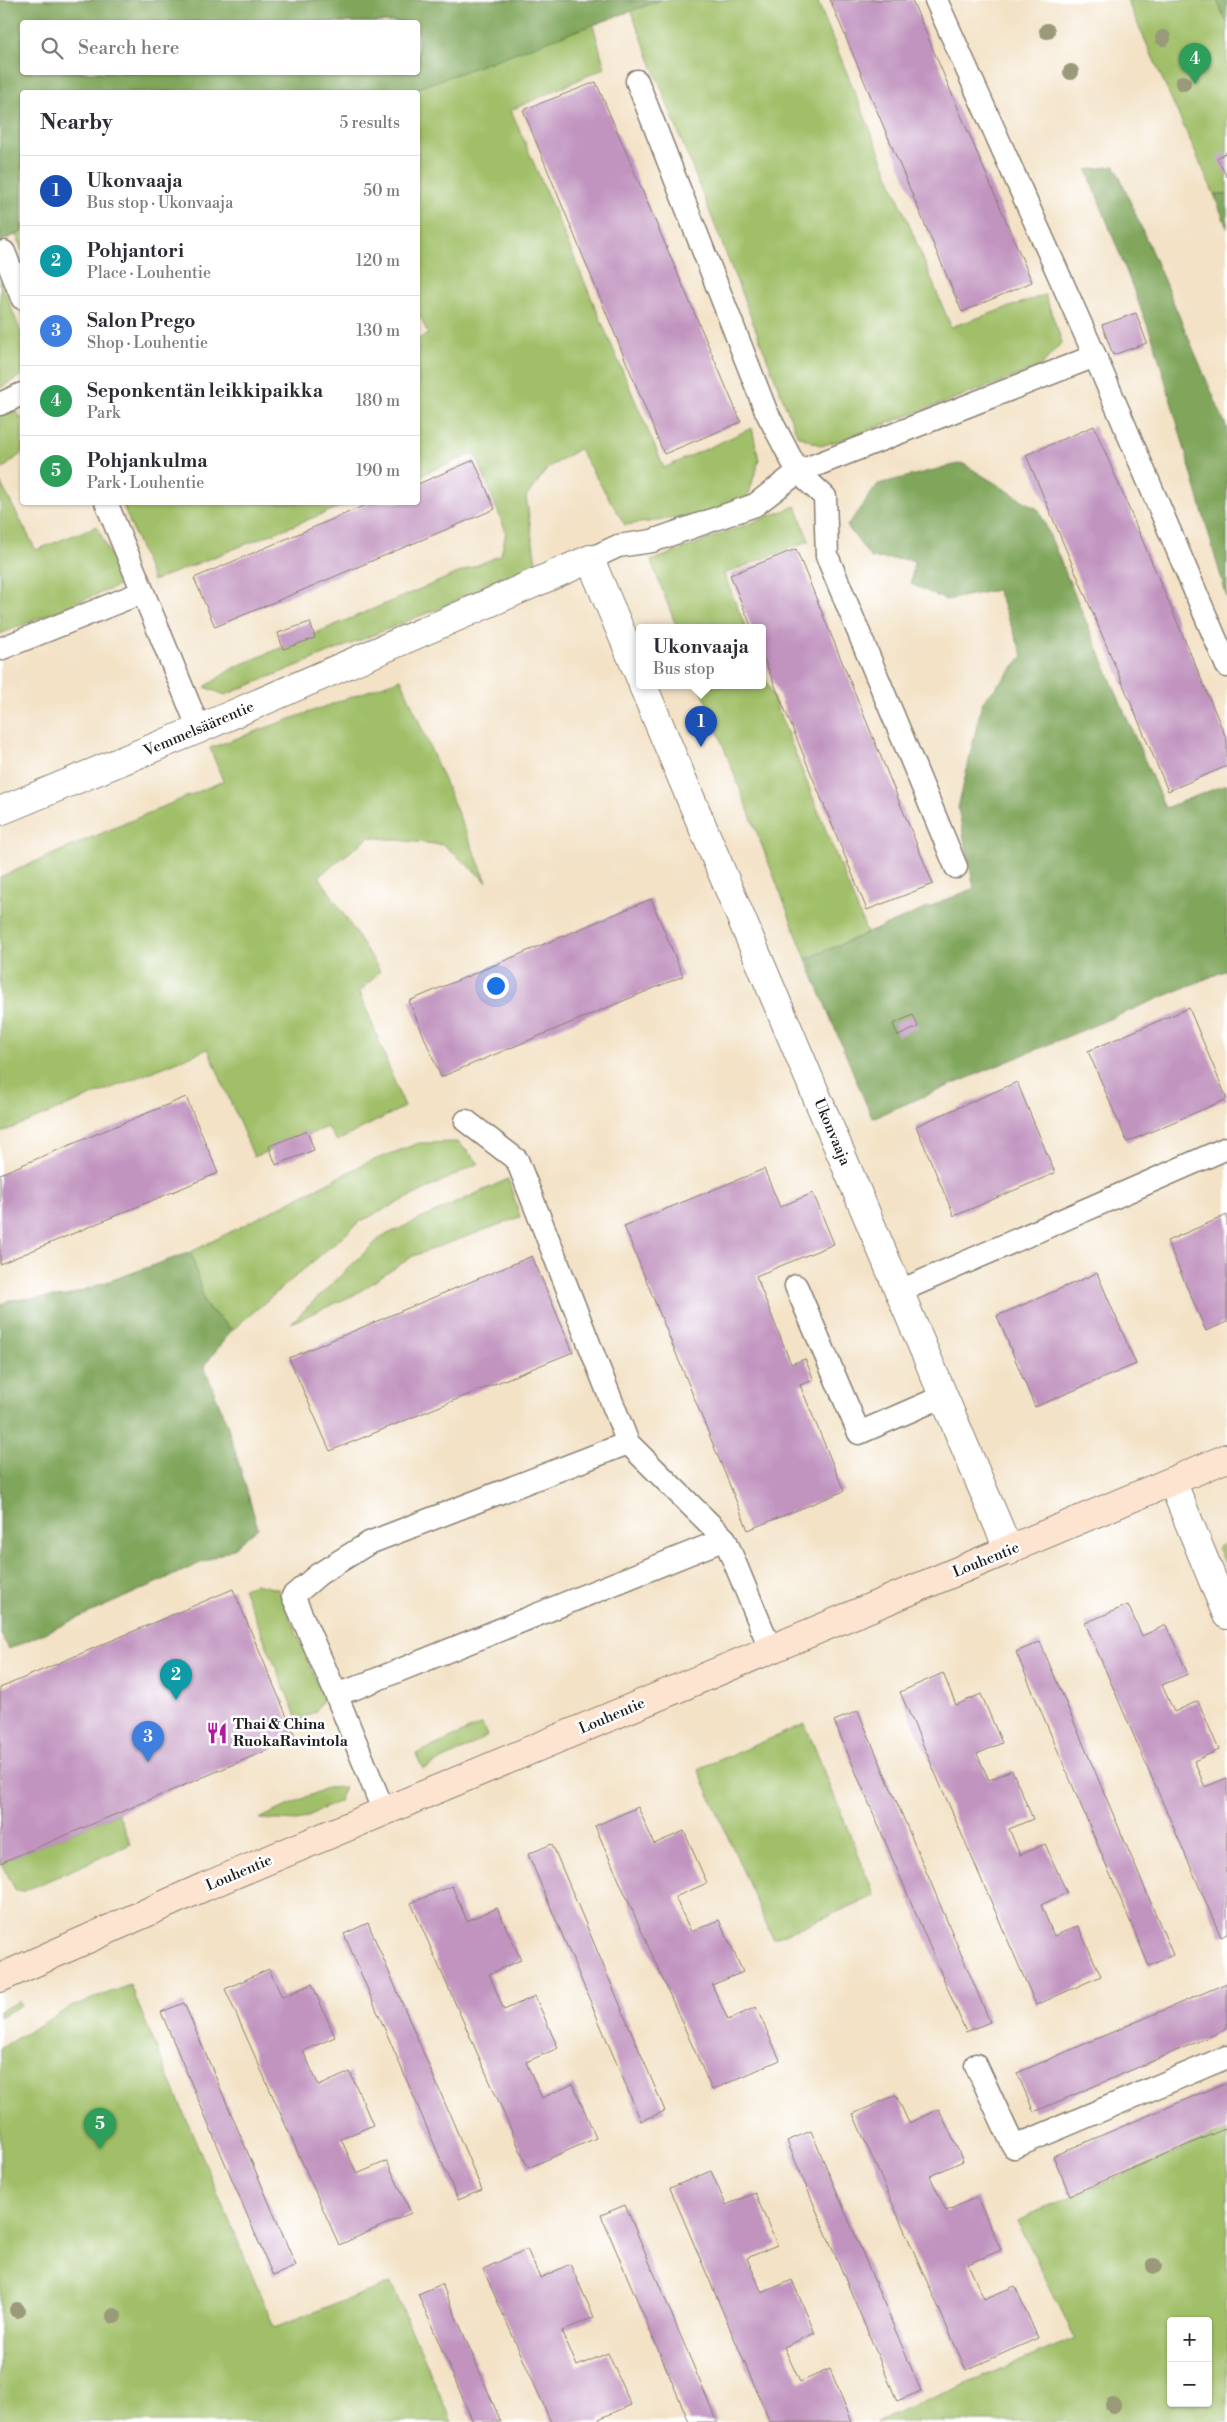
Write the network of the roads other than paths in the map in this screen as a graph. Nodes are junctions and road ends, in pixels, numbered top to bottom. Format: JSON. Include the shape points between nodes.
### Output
{"nodes":[{"id":1,"x":936,"y":0,"type":"edge"},
{"id":2,"x":637,"y":81,"type":"dead end"},
{"id":3,"x":4,"y":252,"type":"dead end"},
{"id":4,"x":20,"y":293,"type":"edge"},
{"id":5,"x":1095,"y":356,"type":"junction"},
{"id":6,"x":20,"y":395,"type":"edge"},
{"id":7,"x":0,"y":404,"type":"edge"},
{"id":8,"x":798,"y":472,"type":"junction"},
{"id":9,"x":107,"y":505,"type":"edge"},
{"id":10,"x":590,"y":559,"type":"junction"},
{"id":11,"x":143,"y":592,"type":"junction"},
{"id":12,"x":0,"y":649,"type":"edge"},
{"id":13,"x":1227,"y":666,"type":"edge"},
{"id":14,"x":636,"y":668,"type":"edge"},
{"id":15,"x":644,"y":689,"type":"edge"},
{"id":16,"x":200,"y":729,"type":"junction"},
{"id":17,"x":0,"y":812,"type":"edge"},
{"id":18,"x":956,"y":867,"type":"dead end"},
{"id":19,"x":466,"y":1121,"type":"dead end"},
{"id":20,"x":1227,"y":1148,"type":"edge"},
{"id":21,"x":796,"y":1286,"type":"dead end"},
{"id":22,"x":900,"y":1292,"type":"junction"},
{"id":23,"x":944,"y":1396,"type":"junction"},
{"id":24,"x":628,"y":1443,"type":"junction"},
{"id":25,"x":1227,"y":1458,"type":"edge"},
{"id":26,"x":1172,"y":1481,"type":"junction"},
{"id":27,"x":726,"y":1539,"type":"junction"},
{"id":28,"x":1009,"y":1551,"type":"junction"},
{"id":29,"x":1227,"y":1615,"type":"edge"},
{"id":30,"x":770,"y":1648,"type":"junction"},
{"id":31,"x":336,"y":1694,"type":"junction"},
{"id":32,"x":384,"y":1812,"type":"junction"},
{"id":33,"x":0,"y":1978,"type":"edge"},
{"id":34,"x":1227,"y":2058,"type":"edge"},
{"id":35,"x":976,"y":2065,"type":"dead end"}],
"edges":[{"from":1,"to":5,"type":"lane"},
{"from":2,"to":8,"type":"lane","via":[[766,411]]},
{"from":3,"to":4,"type":"lane"},
{"from":5,"to":8,"type":"lane"},
{"from":5,"to":13,"type":"lane"},
{"from":6,"to":7,"type":"lane"},
{"from":8,"to":10,"type":"lane","via":[[755,505],[652,540],[618,546]]},
{"from":8,"to":18,"type":"lane","via":[[825,496],[828,556]]},
{"from":9,"to":11,"type":"lane"},
{"from":10,"to":14,"type":"street"},
{"from":10,"to":16,"type":"street","name":"Vemmelsäärentie"},
{"from":11,"to":12,"type":"lane"},
{"from":11,"to":16,"type":"lane"},
{"from":15,"to":22,"type":"street","name":"Ukonvaaja"},
{"from":16,"to":17,"type":"street","name":"Vemmelsäärentie"},
{"from":19,"to":24,"type":"lane","via":[[517,1160]]},
{"from":20,"to":22,"type":"lane"},
{"from":21,"to":23,"type":"lane","via":[[859,1433]]},
{"from":22,"to":23,"type":"street","name":"Ukonvaaja"},
{"from":23,"to":28,"type":"street","name":"Ukonvaaja"},
{"from":24,"to":27,"type":"lane"},
{"from":24,"to":31,"type":"lane","via":[[369,1543],[319,1574],[293,1596]]},
{"from":25,"to":26,"type":"street","name":"Louhentie"},
{"from":26,"to":28,"type":"street","name":"Louhentie"},
{"from":26,"to":29,"type":"street"},
{"from":27,"to":30,"type":"lane"},
{"from":27,"to":31,"type":"lane"},
{"from":28,"to":30,"type":"street","name":"Louhentie"},
{"from":30,"to":32,"type":"street","name":"Louhentie"},
{"from":31,"to":32,"type":"lane"},
{"from":32,"to":33,"type":"street","name":"Louhentie","via":[[204,1887]]},
{"from":34,"to":35,"type":"lane","via":[[1014,2147]]}]}
